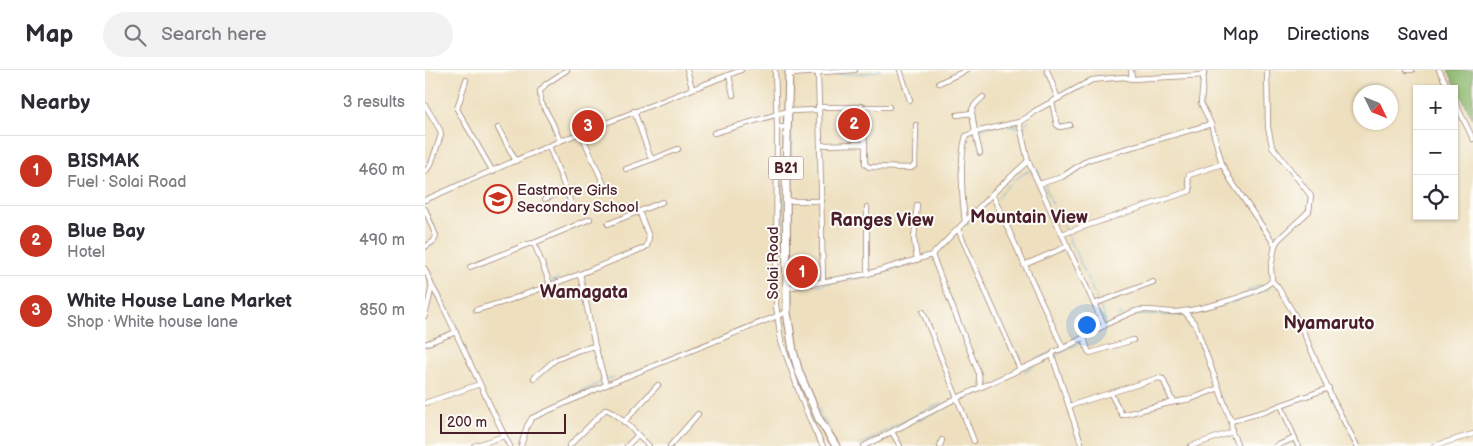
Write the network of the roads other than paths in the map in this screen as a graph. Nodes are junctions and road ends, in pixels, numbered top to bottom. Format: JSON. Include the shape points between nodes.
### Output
{"nodes":[{"id":1,"x":567,"y":70,"type":"edge"},
{"id":2,"x":687,"y":70,"type":"edge"},
{"id":3,"x":741,"y":70,"type":"edge"},
{"id":4,"x":775,"y":70,"type":"edge"},
{"id":5,"x":855,"y":70,"type":"edge"},
{"id":6,"x":900,"y":70,"type":"edge"},
{"id":7,"x":1047,"y":70,"type":"edge"},
{"id":8,"x":1131,"y":70,"type":"edge"},
{"id":9,"x":1267,"y":70,"type":"edge"},
{"id":10,"x":1407,"y":70,"type":"edge"},
{"id":11,"x":1412,"y":70,"type":"edge"},
{"id":12,"x":1439,"y":70,"type":"edge"},
{"id":13,"x":964,"y":71,"type":"edge"},
{"id":14,"x":790,"y":72,"type":"edge"},
{"id":15,"x":1204,"y":72,"type":"edge"},
{"id":16,"x":818,"y":73,"type":"junction"},
{"id":17,"x":729,"y":75,"type":"junction"},
{"id":18,"x":1132,"y":79,"type":"junction"},
{"id":19,"x":466,"y":80,"type":"dead end"},
{"id":20,"x":939,"y":83,"type":"dead end"},
{"id":21,"x":1447,"y":85,"type":"edge"},
{"id":22,"x":692,"y":88,"type":"junction"},
{"id":23,"x":733,"y":95,"type":"dead end"},
{"id":24,"x":983,"y":97,"type":"dead end"},
{"id":25,"x":1058,"y":98,"type":"junction"},
{"id":26,"x":910,"y":100,"type":"dead end"},
{"id":27,"x":1052,"y":102,"type":"junction"},
{"id":28,"x":425,"y":105,"type":"edge"},
{"id":29,"x":861,"y":106,"type":"junction"},
{"id":30,"x":889,"y":107,"type":"dead end"},
{"id":31,"x":819,"y":108,"type":"junction"},
{"id":32,"x":1458,"y":108,"type":"edge"},
{"id":33,"x":634,"y":111,"type":"junction"},
{"id":34,"x":788,"y":111,"type":"junction"},
{"id":35,"x":972,"y":112,"type":"junction"},
{"id":36,"x":776,"y":113,"type":"junction"},
{"id":37,"x":957,"y":115,"type":"dead end"},
{"id":38,"x":1019,"y":122,"type":"junction"},
{"id":39,"x":1211,"y":124,"type":"junction"},
{"id":40,"x":916,"y":125,"type":"dead end"},
{"id":41,"x":1070,"y":125,"type":"dead end"},
{"id":42,"x":777,"y":127,"type":"junction"},
{"id":43,"x":787,"y":127,"type":"junction"},
{"id":44,"x":498,"y":128,"type":"dead end"},
{"id":45,"x":975,"y":132,"type":"junction"},
{"id":46,"x":714,"y":133,"type":"dead end"},
{"id":47,"x":581,"y":134,"type":"junction"},
{"id":48,"x":1473,"y":139,"type":"edge"},
{"id":49,"x":560,"y":141,"type":"junction"},
{"id":50,"x":865,"y":144,"type":"junction"},
{"id":51,"x":820,"y":145,"type":"junction"},
{"id":52,"x":549,"y":146,"type":"junction"},
{"id":53,"x":679,"y":148,"type":"dead end"},
{"id":54,"x":980,"y":153,"type":"dead end"},
{"id":55,"x":653,"y":159,"type":"junction"},
{"id":56,"x":516,"y":161,"type":"junction"},
{"id":57,"x":1028,"y":161,"type":"junction"},
{"id":58,"x":1222,"y":164,"type":"junction"},
{"id":59,"x":626,"y":168,"type":"dead end"},
{"id":60,"x":425,"y":172,"type":"edge"},
{"id":61,"x":493,"y":172,"type":"junction"},
{"id":62,"x":1039,"y":184,"type":"junction"},
{"id":63,"x":605,"y":188,"type":"dead end"},
{"id":64,"x":566,"y":190,"type":"junction"},
{"id":65,"x":992,"y":194,"type":"junction"},
{"id":66,"x":545,"y":198,"type":"dead end"},
{"id":67,"x":425,"y":200,"type":"edge"},
{"id":68,"x":786,"y":201,"type":"junction"},
{"id":69,"x":822,"y":201,"type":"junction"},
{"id":70,"x":662,"y":202,"type":"dead end"},
{"id":71,"x":917,"y":205,"type":"dead end"},
{"id":72,"x":572,"y":206,"type":"dead end"},
{"id":73,"x":867,"y":207,"type":"dead end"},
{"id":74,"x":425,"y":209,"type":"edge"},
{"id":75,"x":639,"y":212,"type":"junction"},
{"id":76,"x":590,"y":219,"type":"dead end"},
{"id":77,"x":965,"y":222,"type":"junction"},
{"id":78,"x":609,"y":224,"type":"dead end"},
{"id":79,"x":958,"y":229,"type":"junction"},
{"id":80,"x":1062,"y":234,"type":"junction"},
{"id":81,"x":534,"y":243,"type":"junction"},
{"id":82,"x":1275,"y":245,"type":"junction"},
{"id":83,"x":425,"y":246,"type":"edge"},
{"id":84,"x":1068,"y":246,"type":"junction"},
{"id":85,"x":932,"y":255,"type":"junction"},
{"id":86,"x":917,"y":260,"type":"junction"},
{"id":87,"x":1024,"y":265,"type":"junction"},
{"id":88,"x":470,"y":267,"type":"dead end"},
{"id":89,"x":425,"y":270,"type":"edge"},
{"id":90,"x":580,"y":274,"type":"junction"},
{"id":91,"x":867,"y":274,"type":"junction"},
{"id":92,"x":1272,"y":281,"type":"junction"},
{"id":93,"x":823,"y":282,"type":"junction"},
{"id":94,"x":1153,"y":282,"type":"dead end"},
{"id":95,"x":550,"y":284,"type":"junction"},
{"id":96,"x":432,"y":286,"type":"junction"},
{"id":97,"x":787,"y":288,"type":"junction"},
{"id":98,"x":1094,"y":304,"type":"junction"},
{"id":99,"x":476,"y":310,"type":"dead end"},
{"id":100,"x":787,"y":312,"type":"junction"},
{"id":101,"x":923,"y":312,"type":"dead end"},
{"id":102,"x":1184,"y":312,"type":"junction"},
{"id":103,"x":425,"y":316,"type":"edge"},
{"id":104,"x":778,"y":316,"type":"junction"},
{"id":105,"x":1104,"y":325,"type":"junction"},
{"id":106,"x":456,"y":332,"type":"junction"},
{"id":107,"x":1084,"y":338,"type":"junction"},
{"id":108,"x":1133,"y":340,"type":"dead end"},
{"id":109,"x":425,"y":344,"type":"edge"},
{"id":110,"x":595,"y":346,"type":"junction"},
{"id":111,"x":1063,"y":348,"type":"junction"},
{"id":112,"x":1052,"y":355,"type":"junction"},
{"id":113,"x":1020,"y":369,"type":"junction"},
{"id":114,"x":534,"y":378,"type":"dead end"},
{"id":115,"x":480,"y":384,"type":"junction"},
{"id":116,"x":606,"y":385,"type":"junction"},
{"id":117,"x":658,"y":386,"type":"dead end"},
{"id":118,"x":980,"y":388,"type":"junction"},
{"id":119,"x":1219,"y":388,"type":"junction"},
{"id":120,"x":1329,"y":388,"type":"junction"},
{"id":121,"x":1111,"y":394,"type":"junction"},
{"id":122,"x":957,"y":398,"type":"junction"},
{"id":123,"x":1175,"y":402,"type":"junction"},
{"id":124,"x":425,"y":403,"type":"edge"},
{"id":125,"x":1281,"y":405,"type":"junction"},
{"id":126,"x":1069,"y":406,"type":"junction"},
{"id":127,"x":698,"y":414,"type":"dead end"},
{"id":128,"x":1231,"y":421,"type":"junction"},
{"id":129,"x":624,"y":422,"type":"junction"},
{"id":130,"x":892,"y":432,"type":"junction"},
{"id":131,"x":1232,"y":432,"type":"junction"},
{"id":132,"x":1473,"y":434,"type":"edge"},
{"id":133,"x":638,"y":435,"type":"junction"},
{"id":134,"x":504,"y":436,"type":"junction"},
{"id":135,"x":1295,"y":438,"type":"junction"},
{"id":136,"x":942,"y":440,"type":"dead end"},
{"id":137,"x":974,"y":441,"type":"dead end"},
{"id":138,"x":474,"y":446,"type":"edge"},
{"id":139,"x":511,"y":446,"type":"edge"},
{"id":140,"x":521,"y":446,"type":"edge"},
{"id":141,"x":569,"y":446,"type":"edge"},
{"id":142,"x":627,"y":446,"type":"edge"},
{"id":143,"x":649,"y":446,"type":"edge"},
{"id":144,"x":669,"y":446,"type":"edge"},
{"id":145,"x":823,"y":446,"type":"edge"},
{"id":146,"x":836,"y":446,"type":"edge"},
{"id":147,"x":864,"y":446,"type":"edge"},
{"id":148,"x":900,"y":446,"type":"edge"},
{"id":149,"x":940,"y":446,"type":"edge"},
{"id":150,"x":1082,"y":446,"type":"edge"},
{"id":151,"x":1191,"y":446,"type":"edge"},
{"id":152,"x":1238,"y":446,"type":"edge"},
{"id":153,"x":1276,"y":446,"type":"edge"},
{"id":154,"x":1298,"y":446,"type":"edge"},
{"id":155,"x":1357,"y":446,"type":"edge"},
{"id":156,"x":1434,"y":446,"type":"edge"}],
"edges":[{"from":1,"to":49,"type":"street","via":[[540,91],[541,102]]},
{"from":2,"to":22,"type":"street"},
{"from":3,"to":17,"type":"street"},
{"from":4,"to":36,"type":"street"},
{"from":5,"to":16,"type":"street"},
{"from":6,"to":26,"type":"street"},
{"from":7,"to":25,"type":"street"},
{"from":8,"to":18,"type":"street"},
{"from":9,"to":82,"type":"street","via":[[1268,127],[1272,146],[1311,196],[1309,211]]},
{"from":10,"to":11,"type":"street"},
{"from":12,"to":21,"type":"street"},
{"from":13,"to":20,"type":"street"},
{"from":14,"to":16,"type":"street"},
{"from":14,"to":34,"type":"highway","name":"Solai Road","number":"B21"},
{"from":15,"to":18,"type":"street"},
{"from":15,"to":39,"type":"street","via":[[1201,103]]},
{"from":16,"to":31,"type":"street"},
{"from":17,"to":22,"type":"street"},
{"from":17,"to":23,"type":"street"},
{"from":18,"to":25,"type":"street","via":[[1092,80]]},
{"from":19,"to":61,"type":"street","via":[[457,109]]},
{"from":22,"to":33,"type":"street"},
{"from":24,"to":35,"type":"street"},
{"from":25,"to":27,"type":"street"},
{"from":27,"to":38,"type":"street"},
{"from":27,"to":41,"type":"street","via":[[1057,125]]},
{"from":28,"to":60,"type":"street","via":[[441,135]]},
{"from":29,"to":30,"type":"street"},
{"from":29,"to":31,"type":"street"},
{"from":29,"to":50,"type":"street"},
{"from":31,"to":34,"type":"street"},
{"from":31,"to":51,"type":"street"},
{"from":32,"to":48,"type":"street"},
{"from":33,"to":47,"type":"street"},
{"from":33,"to":55,"type":"street"},
{"from":34,"to":36,"type":"street"},
{"from":34,"to":43,"type":"highway","name":"Solai Road","number":"B21"},
{"from":35,"to":37,"type":"street"},
{"from":35,"to":45,"type":"street"},
{"from":36,"to":42,"type":"street"},
{"from":36,"to":46,"type":"street"},
{"from":38,"to":45,"type":"street"},
{"from":38,"to":57,"type":"street"},
{"from":39,"to":58,"type":"street"},
{"from":39,"to":62,"type":"street","via":[[1087,160],[1062,177]]},
{"from":40,"to":50,"type":"street","via":[[915,165],[911,168],[867,166]]},
{"from":42,"to":43,"type":"street"},
{"from":42,"to":104,"type":"street"},
{"from":43,"to":68,"type":"highway","name":"Solai Road","number":"B21"},
{"from":44,"to":56,"type":"street"},
{"from":45,"to":54,"type":"street"},
{"from":45,"to":77,"type":"street","via":[[966,136],[965,141],[962,203]]},
{"from":47,"to":49,"type":"street"},
{"from":47,"to":63,"type":"street"},
{"from":49,"to":52,"type":"street"},
{"from":50,"to":51,"type":"street"},
{"from":51,"to":69,"type":"street"},
{"from":52,"to":56,"type":"street"},
{"from":52,"to":64,"type":"street"},
{"from":53,"to":55,"type":"street"},
{"from":55,"to":59,"type":"street"},
{"from":56,"to":61,"type":"street"},
{"from":57,"to":62,"type":"street"},
{"from":57,"to":65,"type":"street"},
{"from":58,"to":80,"type":"street","via":[[1189,175],[1190,191]]},
{"from":58,"to":82,"type":"street"},
{"from":61,"to":67,"type":"street"},
{"from":62,"to":80,"type":"street"},
{"from":64,"to":66,"type":"street"},
{"from":64,"to":72,"type":"street"},
{"from":65,"to":77,"type":"street"},
{"from":65,"to":87,"type":"street"},
{"from":68,"to":69,"type":"street"},
{"from":68,"to":97,"type":"highway","name":"Solai Road","number":"B21"},
{"from":69,"to":93,"type":"street"},
{"from":70,"to":75,"type":"street"},
{"from":71,"to":86,"type":"street"},
{"from":73,"to":91,"type":"street"},
{"from":74,"to":83,"type":"street","via":[[436,236],[435,241]]},
{"from":75,"to":78,"type":"street"},
{"from":75,"to":90,"type":"street","via":[[649,237],[647,246]]},
{"from":76,"to":81,"type":"street"},
{"from":77,"to":79,"type":"street"},
{"from":79,"to":85,"type":"street"},
{"from":79,"to":113,"type":"street"},
{"from":80,"to":84,"type":"street"},
{"from":81,"to":88,"type":"street"},
{"from":81,"to":95,"type":"street"},
{"from":82,"to":92,"type":"street"},
{"from":84,"to":87,"type":"street"},
{"from":84,"to":98,"type":"street"},
{"from":85,"to":86,"type":"street"},
{"from":85,"to":118,"type":"street","via":[[979,374]]},
{"from":86,"to":91,"type":"street"},
{"from":87,"to":111,"type":"street"},
{"from":89,"to":96,"type":"street"},
{"from":90,"to":95,"type":"street"},
{"from":90,"to":110,"type":"street"},
{"from":91,"to":93,"type":"street"},
{"from":92,"to":102,"type":"street","via":[[1247,295]]},
{"from":92,"to":120,"type":"street","via":[[1299,322]]},
{"from":93,"to":97,"type":"street"},
{"from":94,"to":98,"type":"street"},
{"from":95,"to":99,"type":"street"},
{"from":96,"to":103,"type":"street"},
{"from":96,"to":106,"type":"street"},
{"from":97,"to":100,"type":"highway","name":"Solai Road","number":"B21"},
{"from":98,"to":105,"type":"street"},
{"from":100,"to":104,"type":"street"},
{"from":100,"to":146,"type":"highway","name":"Solai Road","number":"B21","via":[[799,372],[819,420]]},
{"from":101,"to":122,"type":"street"},
{"from":102,"to":105,"type":"street","via":[[1142,310]]},
{"from":102,"to":119,"type":"street","via":[[1195,324]]},
{"from":104,"to":116,"type":"street"},
{"from":104,"to":145,"type":"street","via":[[781,341],[803,403]]},
{"from":105,"to":107,"type":"street"},
{"from":106,"to":109,"type":"street"},
{"from":106,"to":115,"type":"street"},
{"from":107,"to":108,"type":"street","via":[[1090,353]]},
{"from":107,"to":111,"type":"street"},
{"from":110,"to":114,"type":"street","via":[[555,360]]},
{"from":110,"to":116,"type":"street"},
{"from":111,"to":112,"type":"street"},
{"from":112,"to":113,"type":"street"},
{"from":112,"to":126,"type":"street"},
{"from":113,"to":118,"type":"street"},
{"from":115,"to":124,"type":"street"},
{"from":115,"to":134,"type":"street"},
{"from":116,"to":140,"type":"street","via":[[532,418]]},
{"from":117,"to":129,"type":"street"},
{"from":118,"to":122,"type":"street"},
{"from":119,"to":123,"type":"street"},
{"from":119,"to":128,"type":"street"},
{"from":120,"to":125,"type":"street"},
{"from":120,"to":155,"type":"street"},
{"from":121,"to":123,"type":"street","via":[[1122,415]]},
{"from":121,"to":123,"type":"street","via":[[1158,378],[1163,379]]},
{"from":121,"to":126,"type":"street"},
{"from":122,"to":130,"type":"street"},
{"from":122,"to":137,"type":"street"},
{"from":125,"to":128,"type":"street"},
{"from":125,"to":135,"type":"street"},
{"from":126,"to":150,"type":"street"},
{"from":127,"to":144,"type":"street"},
{"from":128,"to":131,"type":"street"},
{"from":129,"to":133,"type":"street"},
{"from":129,"to":141,"type":"street","via":[[606,409]]},
{"from":130,"to":147,"type":"street"},
{"from":130,"to":148,"type":"street"},
{"from":131,"to":151,"type":"street"},
{"from":131,"to":152,"type":"street"},
{"from":132,"to":156,"type":"street"},
{"from":133,"to":142,"type":"street"},
{"from":133,"to":143,"type":"street"},
{"from":134,"to":138,"type":"street"},
{"from":134,"to":139,"type":"street"},
{"from":135,"to":153,"type":"street"},
{"from":135,"to":154,"type":"street"},
{"from":136,"to":149,"type":"street"}]}
